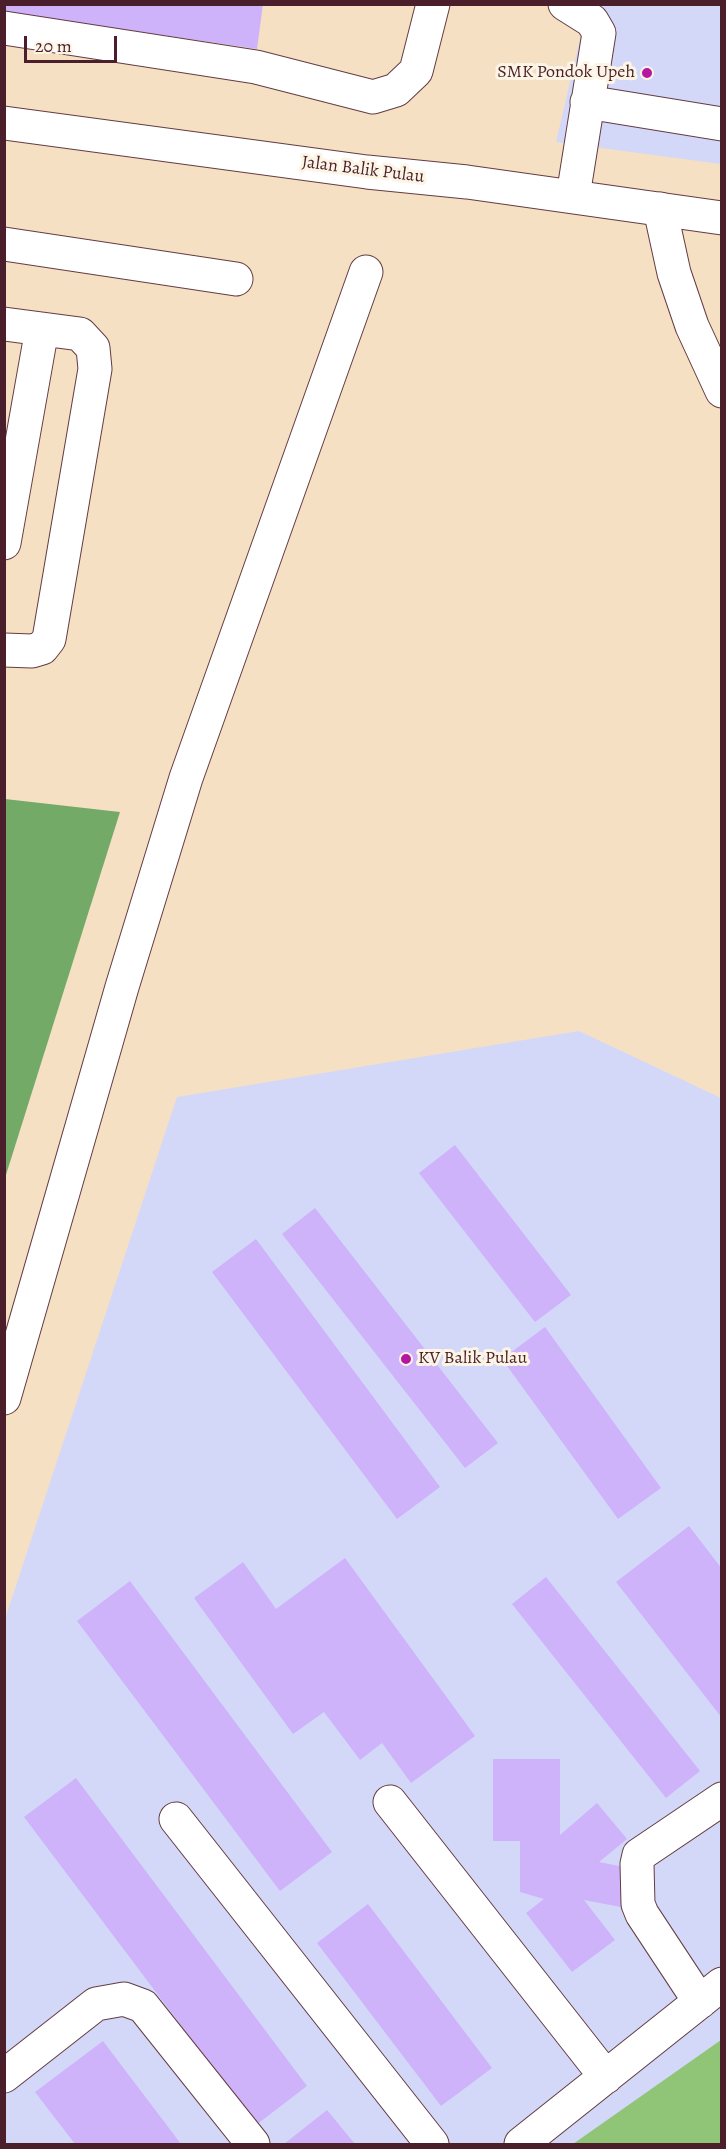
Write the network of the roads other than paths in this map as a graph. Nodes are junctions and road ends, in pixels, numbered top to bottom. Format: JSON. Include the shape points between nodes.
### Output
{"nodes":[{"id":1,"x":434,"y":4,"type":"edge"},
{"id":2,"x":565,"y":4,"type":"edge"},
{"id":3,"x":4,"y":28,"type":"edge"},
{"id":4,"x":587,"y":102,"type":"junction"},
{"id":5,"x":4,"y":123,"type":"edge"},
{"id":6,"x":722,"y":124,"type":"edge"},
{"id":7,"x":573,"y":196,"type":"junction"},
{"id":8,"x":660,"y":209,"type":"junction"},
{"id":9,"x":722,"y":218,"type":"edge"},
{"id":10,"x":4,"y":244,"type":"edge"},
{"id":11,"x":366,"y":272,"type":"dead end"},
{"id":12,"x":236,"y":279,"type":"dead end"},
{"id":13,"x":4,"y":324,"type":"edge"},
{"id":14,"x":42,"y":330,"type":"junction"},
{"id":15,"x":722,"y":391,"type":"edge"},
{"id":16,"x":4,"y":543,"type":"edge"},
{"id":17,"x":4,"y":650,"type":"edge"},
{"id":18,"x":4,"y":1398,"type":"edge"},
{"id":19,"x":721,"y":1801,"type":"edge"},
{"id":20,"x":390,"y":1802,"type":"dead end"},
{"id":21,"x":176,"y":1818,"type":"dead end"},
{"id":22,"x":711,"y":1993,"type":"edge"},
{"id":23,"x":4,"y":2076,"type":"edge"},
{"id":24,"x":606,"y":2077,"type":"junction"},
{"id":25,"x":253,"y":2145,"type":"edge"},
{"id":26,"x":432,"y":2145,"type":"edge"},
{"id":27,"x":521,"y":2145,"type":"edge"}],
"edges":[{"from":1,"to":3,"type":"street","via":[[416,71],[396,90],[373,97],[256,67]]},
{"from":2,"to":4,"type":"street","via":[[592,21],[598,33]]},
{"from":4,"to":6,"type":"street"},
{"from":4,"to":7,"type":"street"},
{"from":5,"to":7,"type":"street","name":"Jalan Balik Pulau"},
{"from":7,"to":8,"type":"street","name":"Jalan Balik Pulau"},
{"from":8,"to":9,"type":"street","name":"Jalan Balik Pulau"},
{"from":8,"to":15,"type":"street","via":[[674,273],[692,326]]},
{"from":10,"to":12,"type":"street"},
{"from":11,"to":18,"type":"street","via":[[186,778]]},
{"from":13,"to":14,"type":"street"},
{"from":14,"to":16,"type":"street"},
{"from":14,"to":17,"type":"street","via":[[80,334],[93,348],[95,369],[49,639],[42,648],[32,651]]},
{"from":19,"to":22,"type":"street","via":[[639,1855],[637,1864],[642,1914]]},
{"from":20,"to":24,"type":"street"},
{"from":21,"to":26,"type":"street"},
{"from":22,"to":24,"type":"street"},
{"from":23,"to":25,"type":"street","via":[[96,2004],[124,1999],[143,2006]]},
{"from":24,"to":27,"type":"street"}]}
